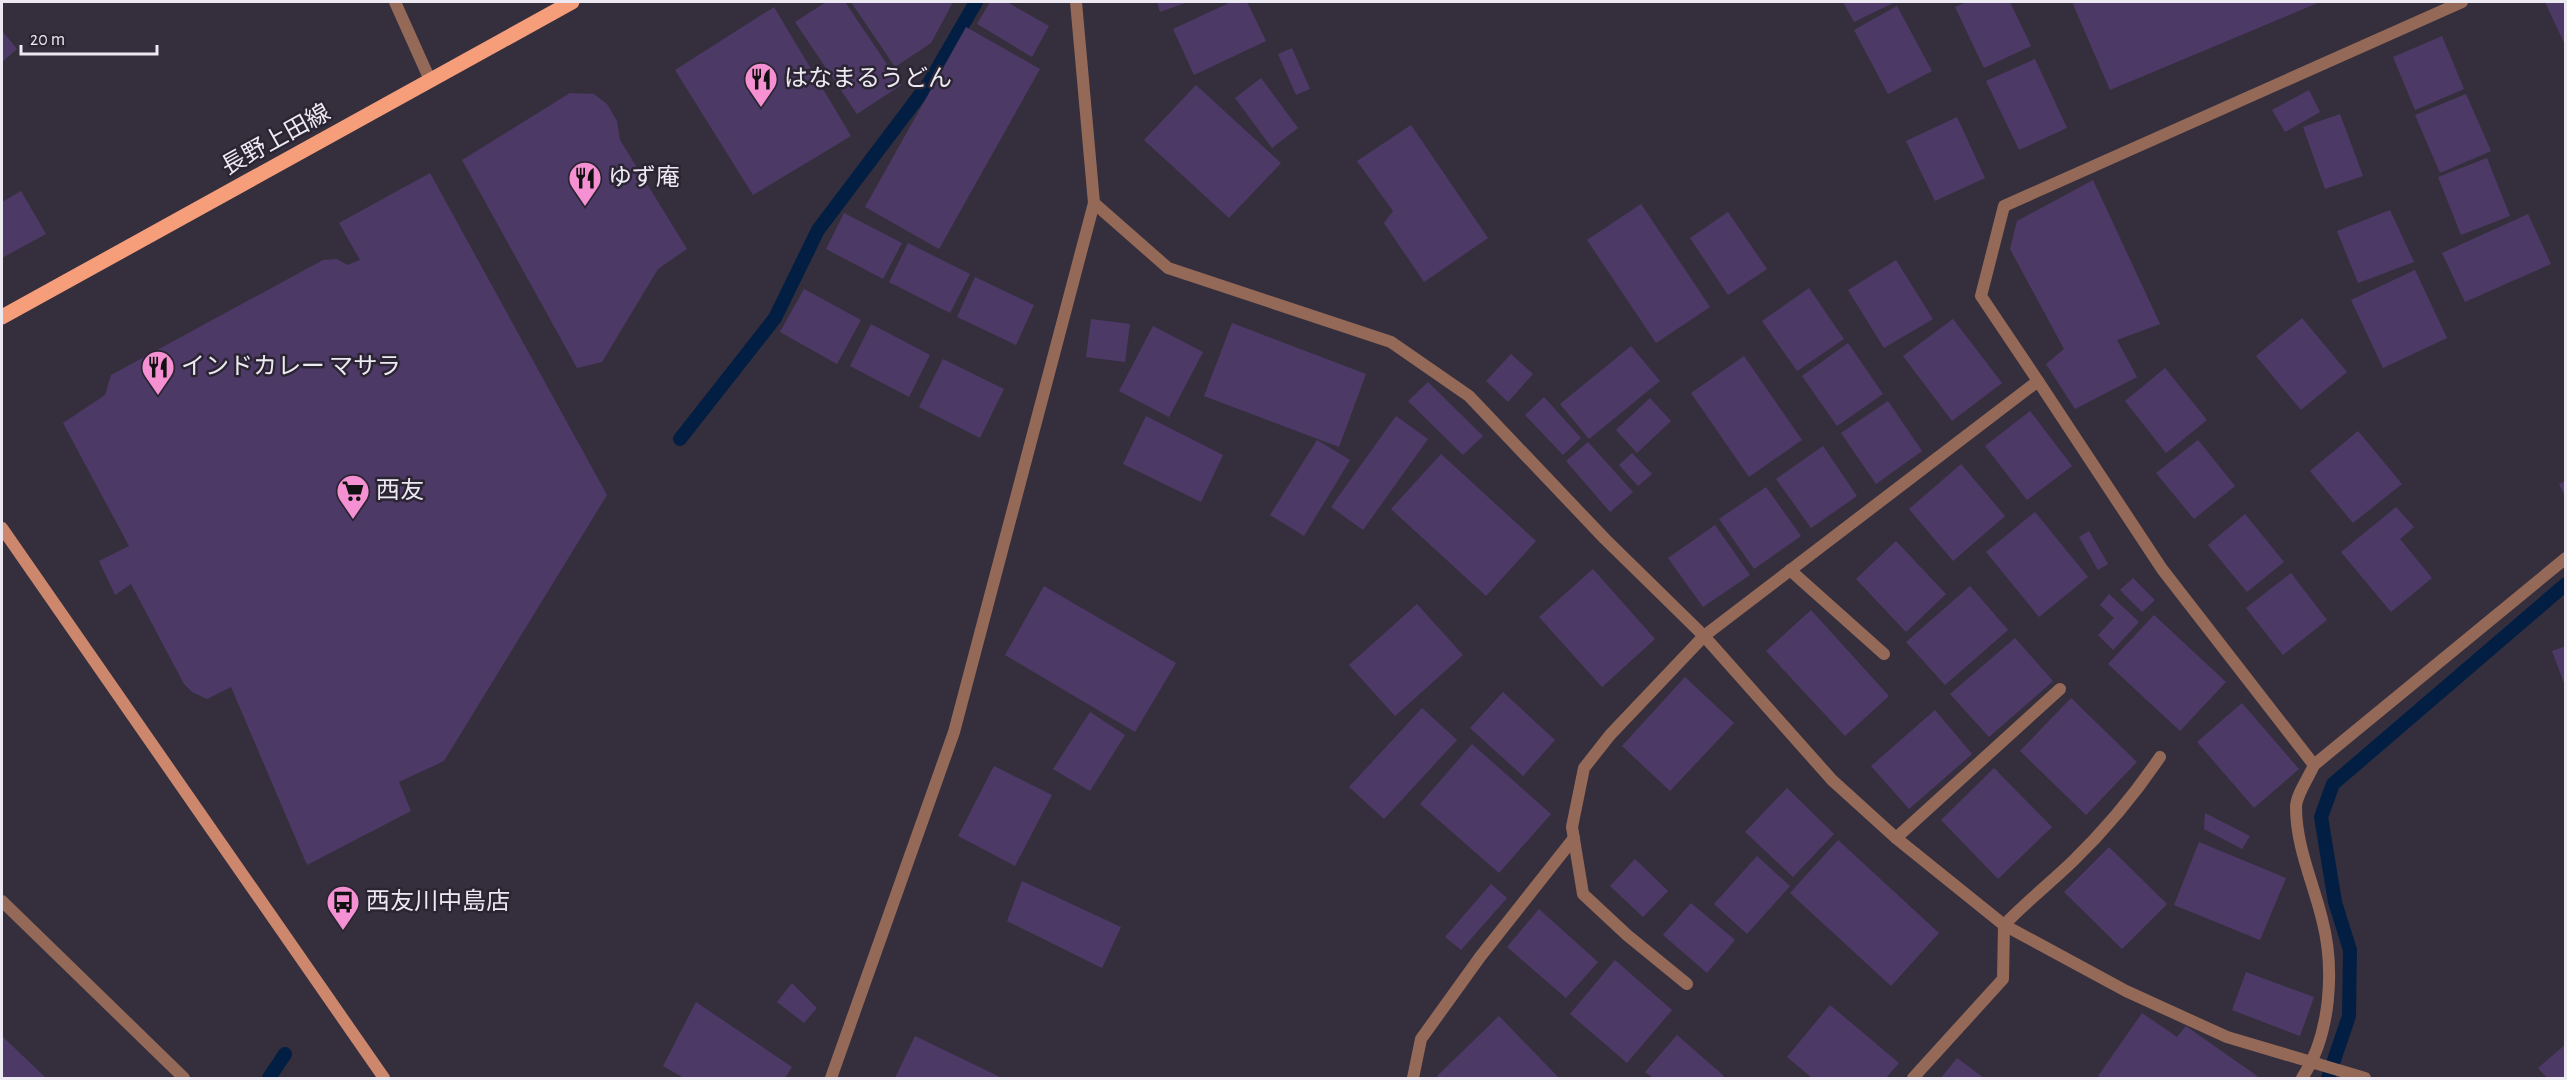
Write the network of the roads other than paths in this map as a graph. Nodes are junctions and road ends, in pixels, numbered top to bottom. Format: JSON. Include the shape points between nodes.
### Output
{"nodes":[{"id":1,"x":395,"y":2,"type":"edge"},
{"id":2,"x":572,"y":2,"type":"edge"},
{"id":3,"x":1076,"y":2,"type":"edge"},
{"id":4,"x":2462,"y":2,"type":"edge"},
{"id":5,"x":430,"y":80,"type":"junction"},
{"id":6,"x":1094,"y":203,"type":"junction"},
{"id":7,"x":2,"y":317,"type":"edge"},
{"id":8,"x":2038,"y":381,"type":"junction"},
{"id":9,"x":2,"y":528,"type":"edge"},
{"id":10,"x":2565,"y":558,"type":"edge"},
{"id":11,"x":1790,"y":570,"type":"junction"},
{"id":12,"x":1704,"y":636,"type":"junction"},
{"id":13,"x":1884,"y":654,"type":"dead end"},
{"id":14,"x":2060,"y":689,"type":"dead end"},
{"id":15,"x":2160,"y":757,"type":"dead end"},
{"id":16,"x":2314,"y":765,"type":"junction"},
{"id":17,"x":1574,"y":838,"type":"junction"},
{"id":18,"x":1896,"y":838,"type":"junction"},
{"id":19,"x":2,"y":901,"type":"edge"},
{"id":20,"x":2004,"y":925,"type":"junction"},
{"id":21,"x":1687,"y":984,"type":"dead end"},
{"id":22,"x":2317,"y":1063,"type":"junction"},
{"id":23,"x":2360,"y":1076,"type":"edge"},
{"id":24,"x":184,"y":1078,"type":"edge"},
{"id":25,"x":384,"y":1078,"type":"edge"},
{"id":26,"x":831,"y":1078,"type":"edge"},
{"id":27,"x":1413,"y":1078,"type":"edge"},
{"id":28,"x":1913,"y":1078,"type":"edge"},
{"id":29,"x":2302,"y":1078,"type":"edge"}],
"edges":[{"from":1,"to":5,"type":"street"},
{"from":2,"to":5,"type":"main road","name":"長野上田線"},
{"from":3,"to":6,"type":"street"},
{"from":4,"to":8,"type":"street","via":[[2004,206],[1981,296]]},
{"from":5,"to":7,"type":"main road","name":"長野上田線"},
{"from":6,"to":12,"type":"street","via":[[1168,268],[1391,342],[1469,396]]},
{"from":6,"to":26,"type":"street","via":[[954,732]]},
{"from":8,"to":11,"type":"street"},
{"from":8,"to":16,"type":"street","via":[[2162,569]]},
{"from":9,"to":25,"type":"street"},
{"from":10,"to":16,"type":"street"},
{"from":11,"to":12,"type":"street"},
{"from":11,"to":13,"type":"street"},
{"from":12,"to":17,"type":"street","via":[[1584,768],[1572,827]]},
{"from":12,"to":18,"type":"street","via":[[1832,780]]},
{"from":14,"to":18,"type":"street"},
{"from":15,"to":20,"type":"street","via":[[2142,784],[2072,862]]},
{"from":16,"to":22,"type":"street","via":[[2296,805],[2303,857],[2328,947]]},
{"from":17,"to":21,"type":"street","via":[[1582,894]]},
{"from":17,"to":27,"type":"street","via":[[1480,957],[1421,1040]]},
{"from":18,"to":20,"type":"street"},
{"from":19,"to":24,"type":"street"},
{"from":20,"to":22,"type":"street","via":[[2126,990],[2227,1037]]},
{"from":20,"to":28,"type":"street","via":[[2003,978]]},
{"from":22,"to":23,"type":"street"},
{"from":22,"to":29,"type":"street"}]}
